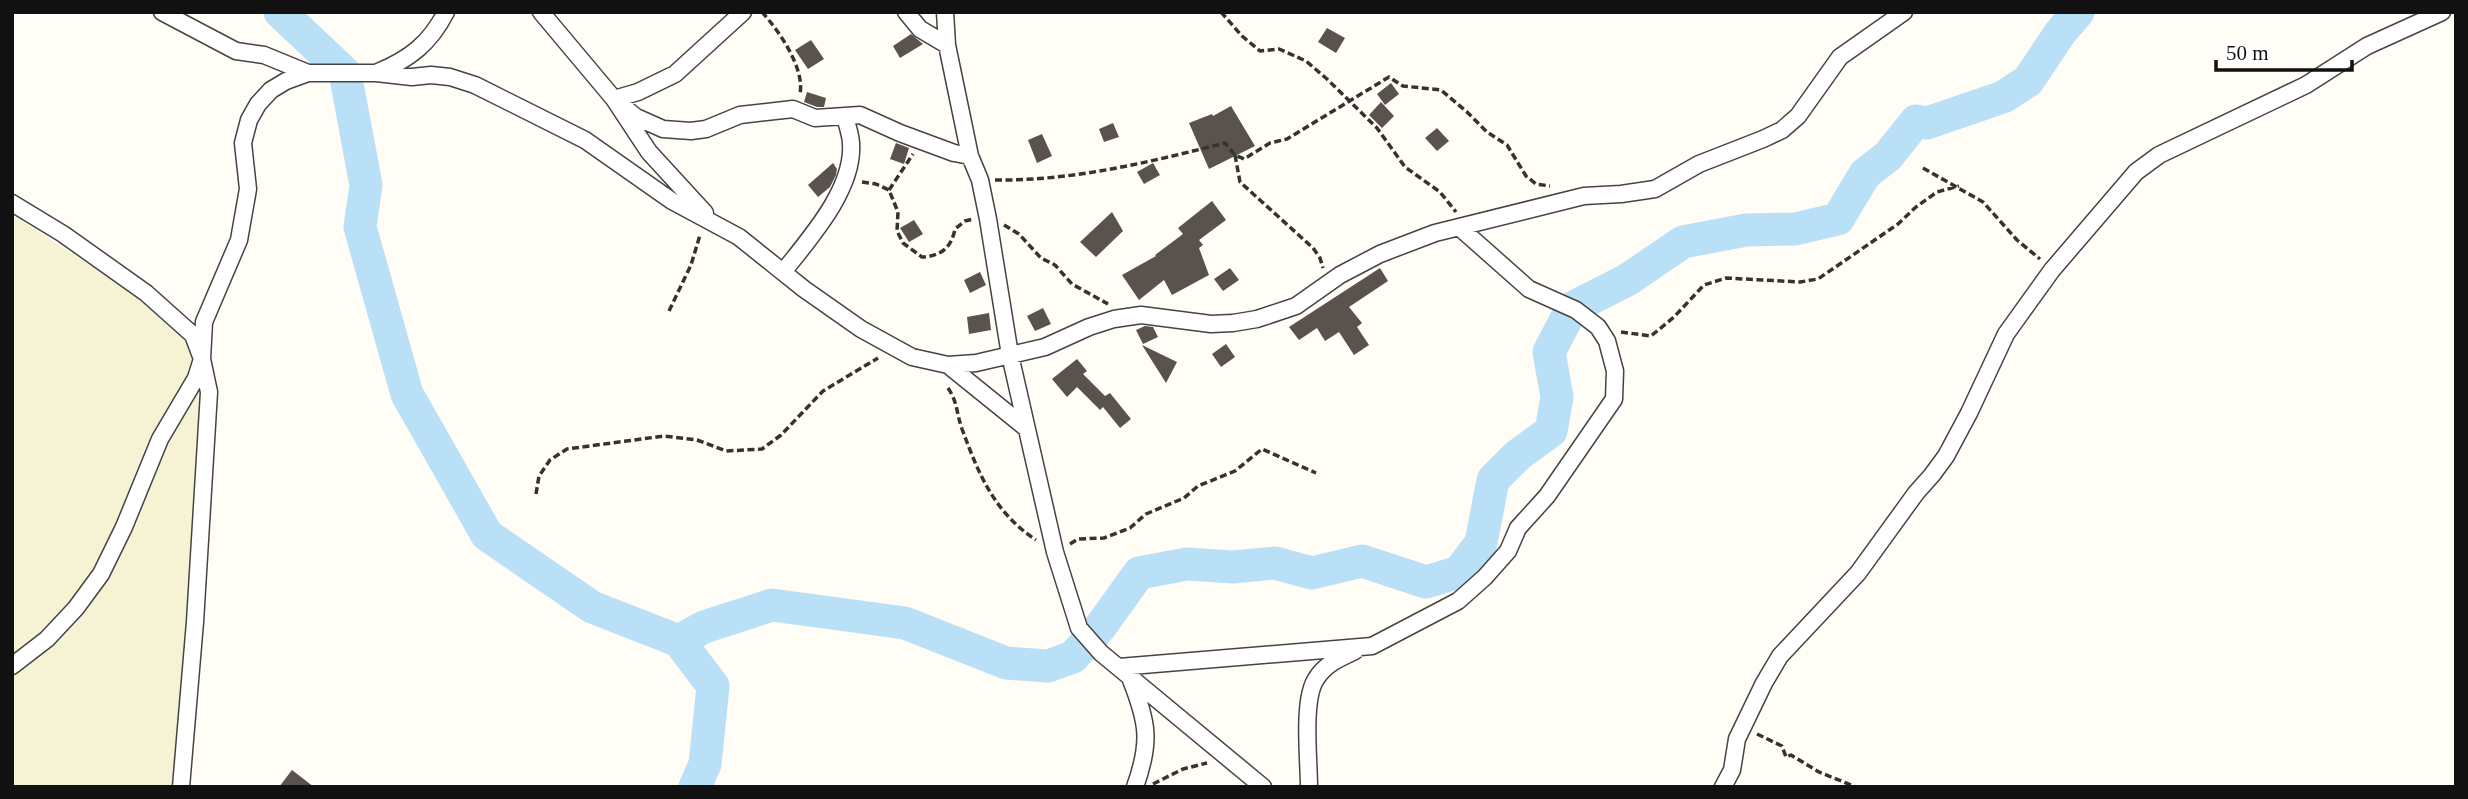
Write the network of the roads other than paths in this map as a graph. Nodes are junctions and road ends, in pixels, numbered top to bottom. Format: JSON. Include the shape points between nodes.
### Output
{"nodes":[{"id":1,"x":162,"y":12,"type":"edge"},
{"id":2,"x":446,"y":12,"type":"edge"},
{"id":3,"x":541,"y":12,"type":"edge"},
{"id":4,"x":743,"y":12,"type":"edge"},
{"id":5,"x":906,"y":12,"type":"edge"},
{"id":6,"x":945,"y":12,"type":"edge"},
{"id":7,"x":1905,"y":12,"type":"edge"},
{"id":8,"x":2442,"y":12,"type":"edge"},
{"id":9,"x":947,"y":45,"type":"junction"},
{"id":10,"x":308,"y":73,"type":"junction"},
{"id":11,"x":376,"y":73,"type":"junction"},
{"id":12,"x":614,"y":99,"type":"junction"},
{"id":13,"x":845,"y":117,"type":"junction"},
{"id":14,"x":970,"y":156,"type":"junction"},
{"id":15,"x":12,"y":203,"type":"edge"},
{"id":16,"x":712,"y":223,"type":"junction"},
{"id":17,"x":1459,"y":227,"type":"junction"},
{"id":18,"x":783,"y":272,"type":"junction"},
{"id":19,"x":1010,"y":355,"type":"junction"},
{"id":20,"x":202,"y":359,"type":"junction"},
{"id":21,"x":948,"y":365,"type":"junction"},
{"id":22,"x":1026,"y":428,"type":"junction"},
{"id":23,"x":1363,"y":646,"type":"junction"},
{"id":24,"x":12,"y":666,"type":"edge"},
{"id":25,"x":1125,"y":672,"type":"junction"},
{"id":26,"x":181,"y":787,"type":"edge"},
{"id":27,"x":1135,"y":787,"type":"edge"},
{"id":28,"x":1263,"y":787,"type":"edge"},
{"id":29,"x":1309,"y":787,"type":"edge"},
{"id":30,"x":1723,"y":787,"type":"edge"}],
"edges":[{"from":1,"to":10,"type":"street","via":[[236,51],[264,55]]},
{"from":2,"to":11,"type":"street","via":[[419,51]]},
{"from":3,"to":12,"type":"street"},
{"from":4,"to":12,"type":"street","via":[[675,74]]},
{"from":5,"to":9,"type":"street","via":[[920,29]]},
{"from":6,"to":9,"type":"street"},
{"from":7,"to":17,"type":"street","via":[[1840,57],[1798,116],[1782,130],[1699,164],[1655,188],[1584,196]]},
{"from":8,"to":30,"type":"street","via":[[2367,46],[2306,85],[2159,155],[2136,172],[2052,270],[2006,334],[1945,456],[1858,573],[1780,656],[1737,739],[1732,770]]},
{"from":9,"to":14,"type":"street"},
{"from":10,"to":11,"type":"street"},
{"from":10,"to":20,"type":"street","via":[[271,90],[249,120],[243,143],[248,189],[239,240],[204,322]]},
{"from":11,"to":16,"type":"street","via":[[450,77],[475,85],[585,140],[652,188]]},
{"from":12,"to":13,"type":"street","via":[[636,117],[663,129],[691,131],[740,115],[793,108],[815,118]]},
{"from":12,"to":16,"type":"street","via":[[656,160]]},
{"from":13,"to":14,"type":"street","via":[[860,115],[900,134]]},
{"from":13,"to":18,"type":"street","via":[[852,144],[847,177],[822,222]]},
{"from":14,"to":19,"type":"street","via":[[997,266]]},
{"from":15,"to":20,"type":"street","via":[[146,293],[193,334]]},
{"from":16,"to":18,"type":"street","via":[[759,251]]},
{"from":17,"to":19,"type":"street","via":[[1403,244],[1326,284],[1296,306],[1257,319],[1211,324],[1141,315],[1114,319],[1045,347]]},
{"from":17,"to":23,"type":"street","via":[[1529,289],[1576,310],[1598,327],[1608,341],[1615,372],[1614,399],[1485,577],[1458,601],[1372,646]]},
{"from":18,"to":21,"type":"street","via":[[861,329],[928,362]]},
{"from":19,"to":21,"type":"street"},
{"from":19,"to":22,"type":"street"},
{"from":20,"to":24,"type":"street","via":[[196,378],[160,439],[101,574],[57,629]]},
{"from":20,"to":26,"type":"street","via":[[209,392]]},
{"from":21,"to":22,"type":"street"},
{"from":22,"to":25,"type":"street","via":[[1055,552],[1079,628]]},
{"from":23,"to":25,"type":"street"},
{"from":23,"to":29,"type":"street","via":[[1329,664],[1308,696]]},
{"from":25,"to":27,"type":"street","via":[[1143,710],[1147,737]]},
{"from":25,"to":28,"type":"street"}]}
